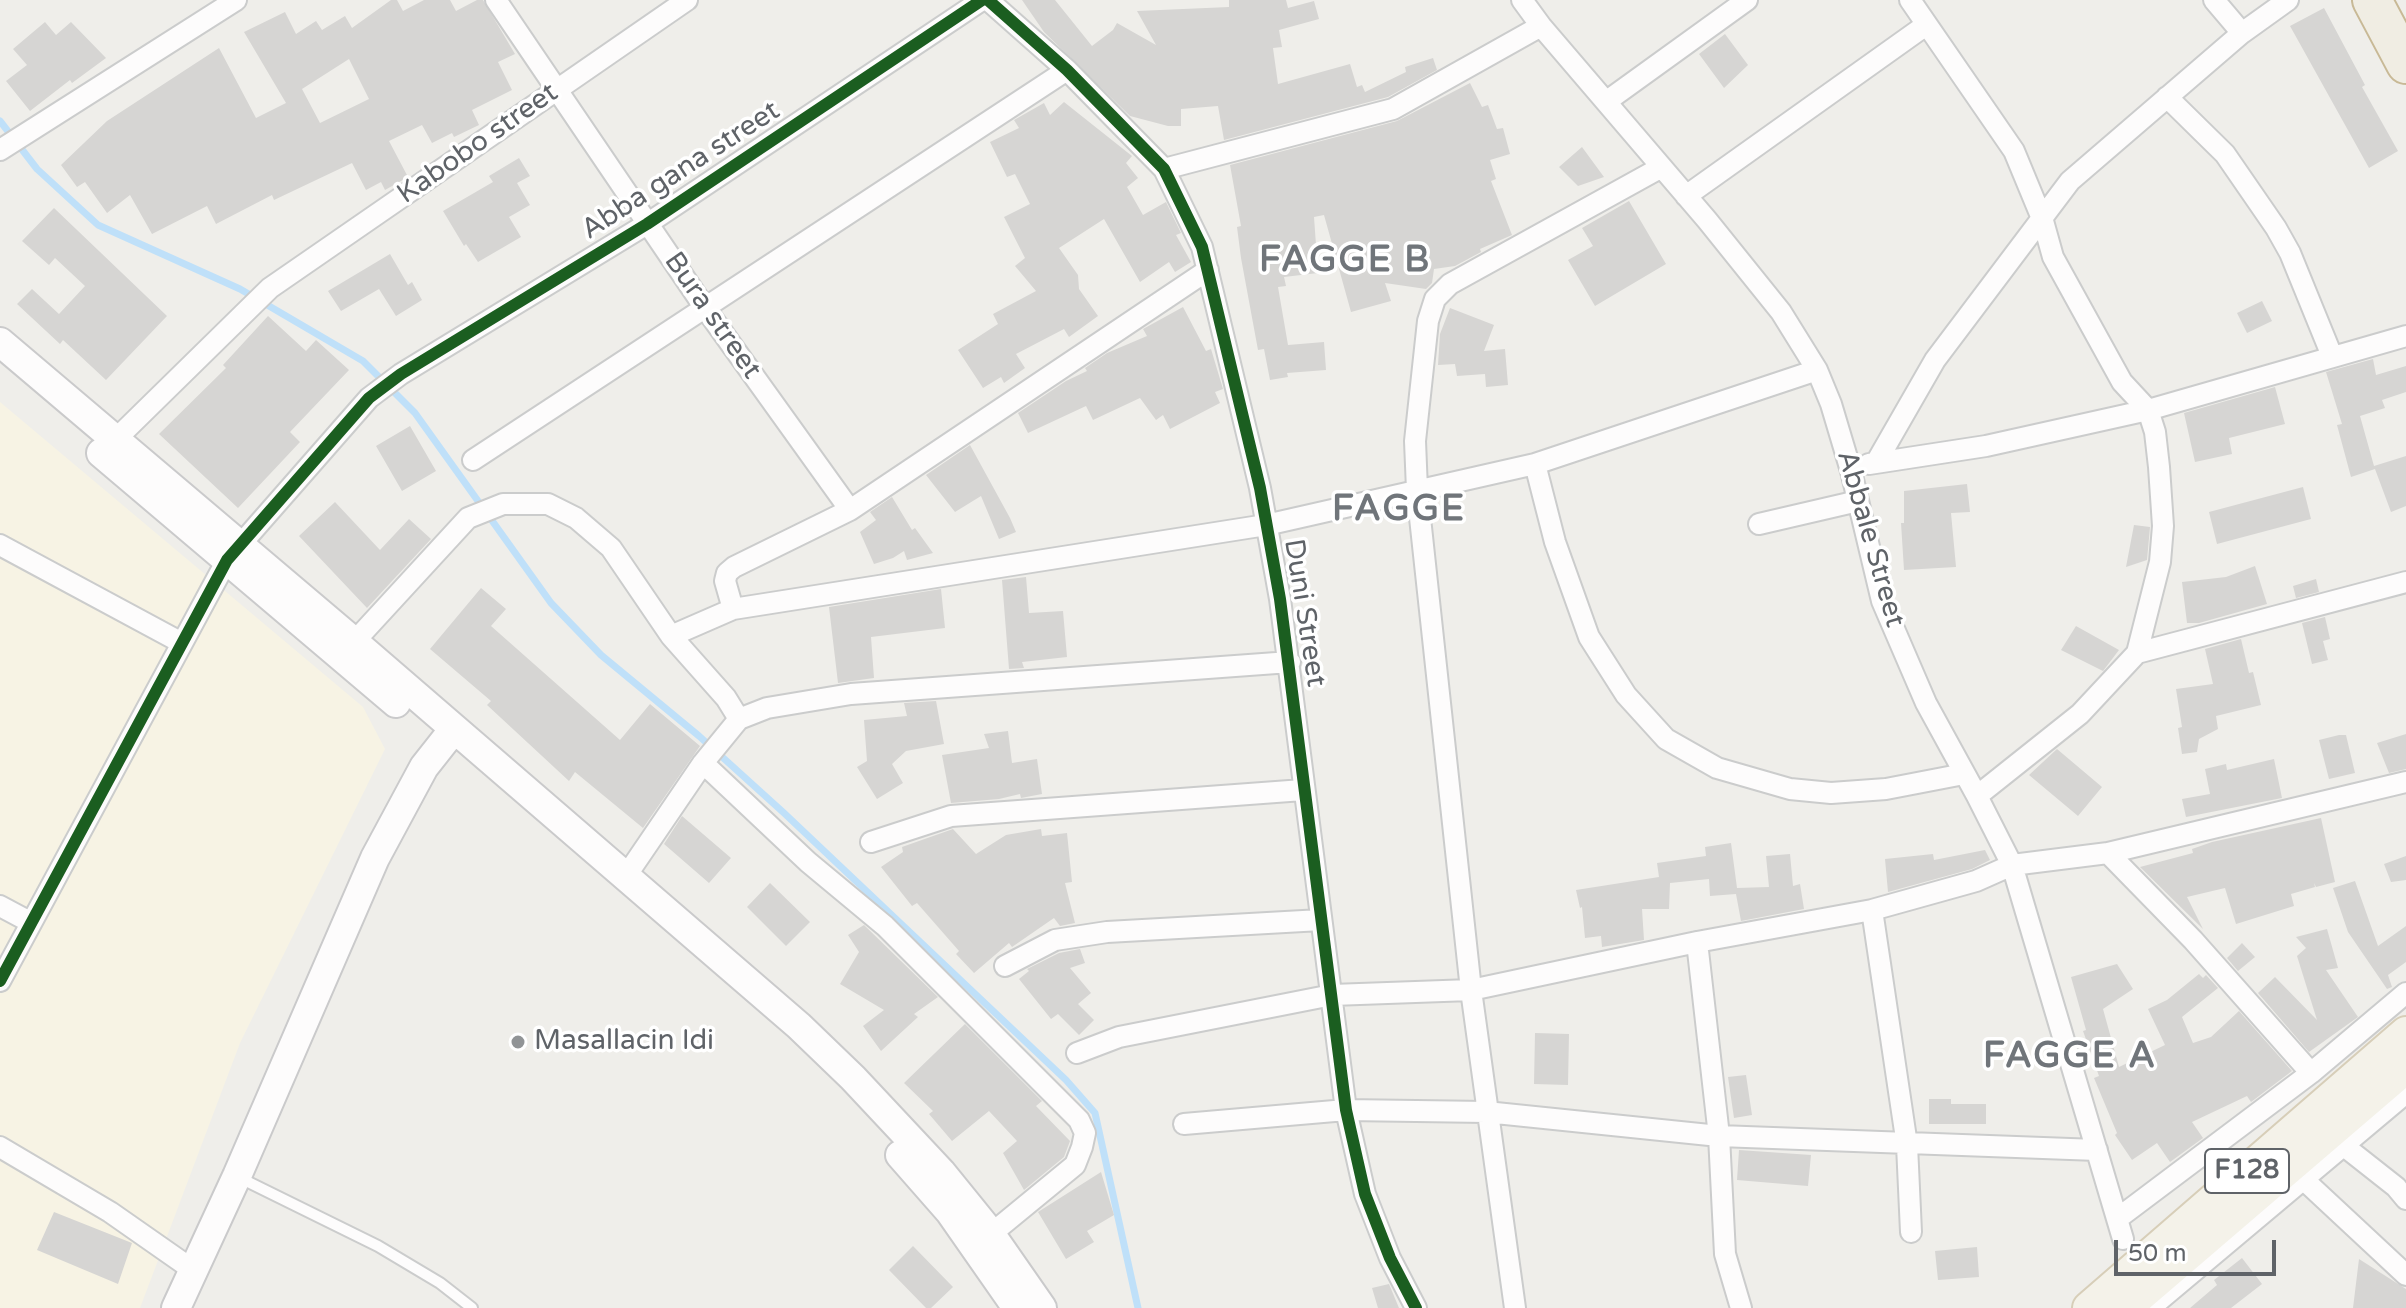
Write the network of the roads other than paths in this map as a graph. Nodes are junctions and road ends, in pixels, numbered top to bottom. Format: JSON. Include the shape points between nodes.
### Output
{"nodes":[{"id":1,"x":236,"y":0,"type":"edge"},
{"id":2,"x":496,"y":0,"type":"edge"},
{"id":3,"x":687,"y":0,"type":"edge"},
{"id":4,"x":985,"y":0,"type":"edge"},
{"id":5,"x":1522,"y":0,"type":"edge"},
{"id":6,"x":1747,"y":0,"type":"edge"},
{"id":7,"x":1910,"y":0,"type":"edge"},
{"id":8,"x":2214,"y":0,"type":"edge"},
{"id":9,"x":2288,"y":0,"type":"edge"},
{"id":10,"x":2372,"y":0,"type":"edge"},
{"id":11,"x":1926,"y":25,"type":"junction"},
{"id":12,"x":1541,"y":26,"type":"junction"},
{"id":13,"x":2242,"y":33,"type":"junction"},
{"id":14,"x":2406,"y":64,"type":"edge"},
{"id":15,"x":1067,"y":70,"type":"junction"},
{"id":16,"x":555,"y":90,"type":"junction"},
{"id":17,"x":2167,"y":97,"type":"junction"},
{"id":18,"x":1607,"y":101,"type":"junction"},
{"id":19,"x":1,"y":149,"type":"edge"},
{"id":20,"x":1660,"y":168,"type":"junction"},
{"id":21,"x":1164,"y":169,"type":"junction"},
{"id":22,"x":1686,"y":196,"type":"junction"},
{"id":23,"x":2043,"y":221,"type":"junction"},
{"id":24,"x":647,"y":224,"type":"junction"},
{"id":25,"x":1208,"y":270,"type":"junction"},
{"id":26,"x":705,"y":308,"type":"junction"},
{"id":27,"x":2406,"y":336,"type":"edge"},
{"id":28,"x":0,"y":342,"type":"edge"},
{"id":29,"x":2332,"y":356,"type":"junction"},
{"id":30,"x":0,"y":367,"type":"edge"},
{"id":31,"x":1817,"y":370,"type":"junction"},
{"id":32,"x":2148,"y":410,"type":"junction"},
{"id":33,"x":115,"y":440,"type":"junction"},
{"id":34,"x":473,"y":460,"type":"dead end"},
{"id":35,"x":1877,"y":461,"type":"junction"},
{"id":36,"x":1535,"y":464,"type":"junction"},
{"id":37,"x":1851,"y":471,"type":"junction"},
{"id":38,"x":1417,"y":490,"type":"junction"},
{"id":39,"x":1858,"y":501,"type":"junction"},
{"id":40,"x":850,"y":510,"type":"junction"},
{"id":41,"x":1759,"y":524,"type":"dead end"},
{"id":42,"x":1266,"y":525,"type":"junction"},
{"id":43,"x":0,"y":545,"type":"edge"},
{"id":44,"x":234,"y":552,"type":"junction"},
{"id":45,"x":2406,"y":582,"type":"edge"},
{"id":46,"x":733,"y":609,"type":"junction"},
{"id":47,"x":671,"y":636,"type":"junction"},
{"id":48,"x":354,"y":642,"type":"junction"},
{"id":49,"x":182,"y":643,"type":"junction"},
{"id":50,"x":2137,"y":653,"type":"junction"},
{"id":51,"x":1290,"y":662,"type":"junction"},
{"id":52,"x":739,"y":719,"type":"junction"},
{"id":53,"x":448,"y":736,"type":"junction"},
{"id":54,"x":703,"y":763,"type":"junction"},
{"id":55,"x":1964,"y":774,"type":"junction"},
{"id":56,"x":2406,"y":782,"type":"edge"},
{"id":57,"x":1303,"y":790,"type":"junction"},
{"id":58,"x":1977,"y":796,"type":"junction"},
{"id":59,"x":871,"y":842,"type":"dead end"},
{"id":60,"x":2108,"y":853,"type":"junction"},
{"id":61,"x":2012,"y":865,"type":"junction"},
{"id":62,"x":626,"y":876,"type":"junction"},
{"id":63,"x":0,"y":906,"type":"edge"},
{"id":64,"x":1872,"y":910,"type":"junction"},
{"id":65,"x":1321,"y":920,"type":"junction"},
{"id":66,"x":30,"y":922,"type":"junction"},
{"id":67,"x":1697,"y":942,"type":"junction"},
{"id":68,"x":1005,"y":966,"type":"dead end"},
{"id":69,"x":0,"y":981,"type":"edge"},
{"id":70,"x":1471,"y":990,"type":"junction"},
{"id":71,"x":2406,"y":993,"type":"edge"},
{"id":72,"x":1332,"y":995,"type":"junction"},
{"id":73,"x":2406,"y":1033,"type":"edge"},
{"id":74,"x":1077,"y":1053,"type":"dead end"},
{"id":75,"x":2406,"y":1067,"type":"edge"},
{"id":76,"x":2311,"y":1073,"type":"junction"},
{"id":77,"x":2406,"y":1093,"type":"edge"},
{"id":78,"x":1346,"y":1110,"type":"junction"},
{"id":79,"x":1486,"y":1112,"type":"junction"},
{"id":80,"x":1184,"y":1124,"type":"dead end"},
{"id":81,"x":1719,"y":1136,"type":"junction"},
{"id":82,"x":1907,"y":1145,"type":"junction"},
{"id":83,"x":2344,"y":1146,"type":"junction"},
{"id":84,"x":0,"y":1147,"type":"edge"},
{"id":85,"x":2097,"y":1150,"type":"junction"},
{"id":86,"x":237,"y":1176,"type":"junction"},
{"id":87,"x":2303,"y":1179,"type":"junction"},
{"id":88,"x":2406,"y":1199,"type":"edge"},
{"id":89,"x":1911,"y":1232,"type":"dead end"},
{"id":90,"x":991,"y":1234,"type":"junction"},
{"id":91,"x":193,"y":1270,"type":"junction"},
{"id":92,"x":2406,"y":1275,"type":"edge"},
{"id":93,"x":176,"y":1308,"type":"edge"},
{"id":94,"x":472,"y":1308,"type":"edge"},
{"id":95,"x":1017,"y":1308,"type":"edge"},
{"id":96,"x":1042,"y":1308,"type":"edge"},
{"id":97,"x":1416,"y":1308,"type":"edge"},
{"id":98,"x":1515,"y":1308,"type":"edge"},
{"id":99,"x":1741,"y":1308,"type":"edge"},
{"id":100,"x":2089,"y":1308,"type":"edge"},
{"id":101,"x":2125,"y":1308,"type":"edge"},
{"id":102,"x":2150,"y":1308,"type":"edge"}],
"edges":[{"from":1,"to":19,"type":"street"},
{"from":2,"to":16,"type":"street","name":"Bura street"},
{"from":3,"to":16,"type":"street","name":"Kabobo street"},
{"from":4,"to":15,"type":"street","name":"Duni Street"},
{"from":4,"to":24,"type":"street","name":"Abba gana street"},
{"from":5,"to":12,"type":"street","name":"Abbale Street"},
{"from":6,"to":18,"type":"street"},
{"from":7,"to":11,"type":"street"},
{"from":8,"to":13,"type":"street"},
{"from":9,"to":13,"type":"street"},
{"from":10,"to":14,"type":"highway"},
{"from":11,"to":22,"type":"street"},
{"from":11,"to":23,"type":"street","via":[[2014,151]]},
{"from":12,"to":18,"type":"street","name":"Abbale Street"},
{"from":12,"to":21,"type":"street","via":[[1393,109]]},
{"from":13,"to":17,"type":"street"},
{"from":15,"to":21,"type":"street","name":"Duni Street"},
{"from":15,"to":26,"type":"street"},
{"from":16,"to":24,"type":"street","name":"Bura street"},
{"from":16,"to":33,"type":"street","name":"Kabobo street","via":[[270,288]]},
{"from":17,"to":23,"type":"street","via":[[2070,181]]},
{"from":17,"to":29,"type":"street","via":[[2225,154],[2276,228]]},
{"from":18,"to":20,"type":"street","name":"Abbale Street"},
{"from":20,"to":22,"type":"street","name":"Abbale Street"},
{"from":20,"to":38,"type":"street","via":[[1450,284],[1435,299],[1415,441]]},
{"from":21,"to":25,"type":"street","name":"Duni Street"},
{"from":22,"to":31,"type":"street","name":"Abbale Street","via":[[1781,312]]},
{"from":23,"to":32,"type":"street","via":[[2053,257],[2122,382]]},
{"from":23,"to":35,"type":"street","via":[[1935,360]]},
{"from":24,"to":26,"type":"street","name":"Bura street"},
{"from":24,"to":44,"type":"street","name":"Abba gana street","via":[[369,398]]},
{"from":25,"to":40,"type":"street"},
{"from":25,"to":42,"type":"street","name":"Duni Street"},
{"from":26,"to":34,"type":"street"},
{"from":26,"to":40,"type":"street","name":"Bura street"},
{"from":27,"to":29,"type":"street"},
{"from":28,"to":33,"type":"main road"},
{"from":29,"to":32,"type":"street"},
{"from":30,"to":44,"type":"main road"},
{"from":31,"to":36,"type":"street"},
{"from":31,"to":37,"type":"street","name":"Abbale Street"},
{"from":32,"to":35,"type":"street","via":[[1986,446]]},
{"from":32,"to":50,"type":"street","via":[[2155,432],[2163,526],[2160,562]]},
{"from":33,"to":44,"type":"main road"},
{"from":35,"to":37,"type":"street"},
{"from":36,"to":38,"type":"street"},
{"from":36,"to":55,"type":"street","via":[[1555,542],[1589,637],[1626,695],[1666,739],[1717,768],[1790,789],[1886,789]]},
{"from":37,"to":39,"type":"street","name":"Abbale Street"},
{"from":38,"to":42,"type":"street"},
{"from":38,"to":70,"type":"street"},
{"from":39,"to":41,"type":"street"},
{"from":39,"to":55,"type":"street","name":"Abbale Street","via":[[1882,601]]},
{"from":40,"to":46,"type":"street","via":[[734,567],[725,581]]},
{"from":42,"to":46,"type":"street"},
{"from":42,"to":51,"type":"street","name":"Duni Street"},
{"from":43,"to":49,"type":"street"},
{"from":44,"to":48,"type":"main road"},
{"from":44,"to":49,"type":"street","name":"Abba gana street"},
{"from":44,"to":53,"type":"main road"},
{"from":45,"to":50,"type":"street"},
{"from":46,"to":47,"type":"street"},
{"from":47,"to":48,"type":"street","via":[[611,548],[576,518],[548,504],[503,504],[468,518]]},
{"from":47,"to":52,"type":"street"},
{"from":48,"to":53,"type":"main road"},
{"from":49,"to":66,"type":"street","name":"Abba gana street"},
{"from":50,"to":58,"type":"street","via":[[2080,714]]},
{"from":51,"to":52,"type":"street","via":[[851,694],[767,708]]},
{"from":51,"to":57,"type":"street","name":"Duni Street"},
{"from":52,"to":54,"type":"street"},
{"from":53,"to":62,"type":"main road"},
{"from":53,"to":86,"type":"main road","via":[[417,779],[375,858]]},
{"from":53,"to":95,"type":"main road","via":[[809,1058],[950,1212]]},
{"from":54,"to":62,"type":"street"},
{"from":54,"to":90,"type":"street","via":[[885,926],[1079,1120],[1085,1133],[1075,1165]]},
{"from":55,"to":58,"type":"street","name":"Abbale Street"},
{"from":56,"to":60,"type":"street"},
{"from":57,"to":59,"type":"street","via":[[951,816]]},
{"from":57,"to":65,"type":"street","name":"Duni Street"},
{"from":58,"to":61,"type":"street","name":"Abbale Street"},
{"from":60,"to":61,"type":"street"},
{"from":60,"to":76,"type":"street"},
{"from":61,"to":64,"type":"street","via":[[1976,881]]},
{"from":61,"to":85,"type":"street","name":"Abbale Street"},
{"from":62,"to":90,"type":"main road","via":[[853,1078]]},
{"from":63,"to":66,"type":"street"},
{"from":64,"to":67,"type":"street"},
{"from":64,"to":82,"type":"street"},
{"from":65,"to":68,"type":"street","via":[[1107,932],[1055,940]]},
{"from":65,"to":72,"type":"street","name":"Duni Street"},
{"from":66,"to":69,"type":"street","name":"Abba gana street"},
{"from":67,"to":70,"type":"street"},
{"from":67,"to":81,"type":"street"},
{"from":70,"to":72,"type":"street"},
{"from":70,"to":79,"type":"street"},
{"from":71,"to":76,"type":"street"},
{"from":72,"to":74,"type":"street","via":[[1119,1037]]},
{"from":72,"to":78,"type":"street","name":"Duni Street"},
{"from":73,"to":100,"type":"main road","number":"F128"},
{"from":75,"to":101,"type":"main road","number":"F128"},
{"from":76,"to":85,"type":"street","name":"Abbale Street","via":[[2120,1229]]},
{"from":77,"to":83,"type":"street"},
{"from":78,"to":79,"type":"street"},
{"from":78,"to":80,"type":"street"},
{"from":78,"to":97,"type":"street","name":"Duni Street","via":[[1365,1194]]},
{"from":79,"to":81,"type":"street"},
{"from":79,"to":98,"type":"street"},
{"from":81,"to":82,"type":"street"},
{"from":81,"to":99,"type":"street","via":[[1725,1254]]},
{"from":82,"to":85,"type":"street"},
{"from":82,"to":89,"type":"street"},
{"from":83,"to":87,"type":"street"},
{"from":83,"to":88,"type":"street"},
{"from":84,"to":91,"type":"street","via":[[110,1212]]},
{"from":86,"to":91,"type":"main road"},
{"from":86,"to":94,"type":"lane","via":[[378,1246]]},
{"from":87,"to":92,"type":"street"},
{"from":87,"to":102,"type":"street"},
{"from":90,"to":96,"type":"main road"},
{"from":91,"to":93,"type":"main road"}]}
